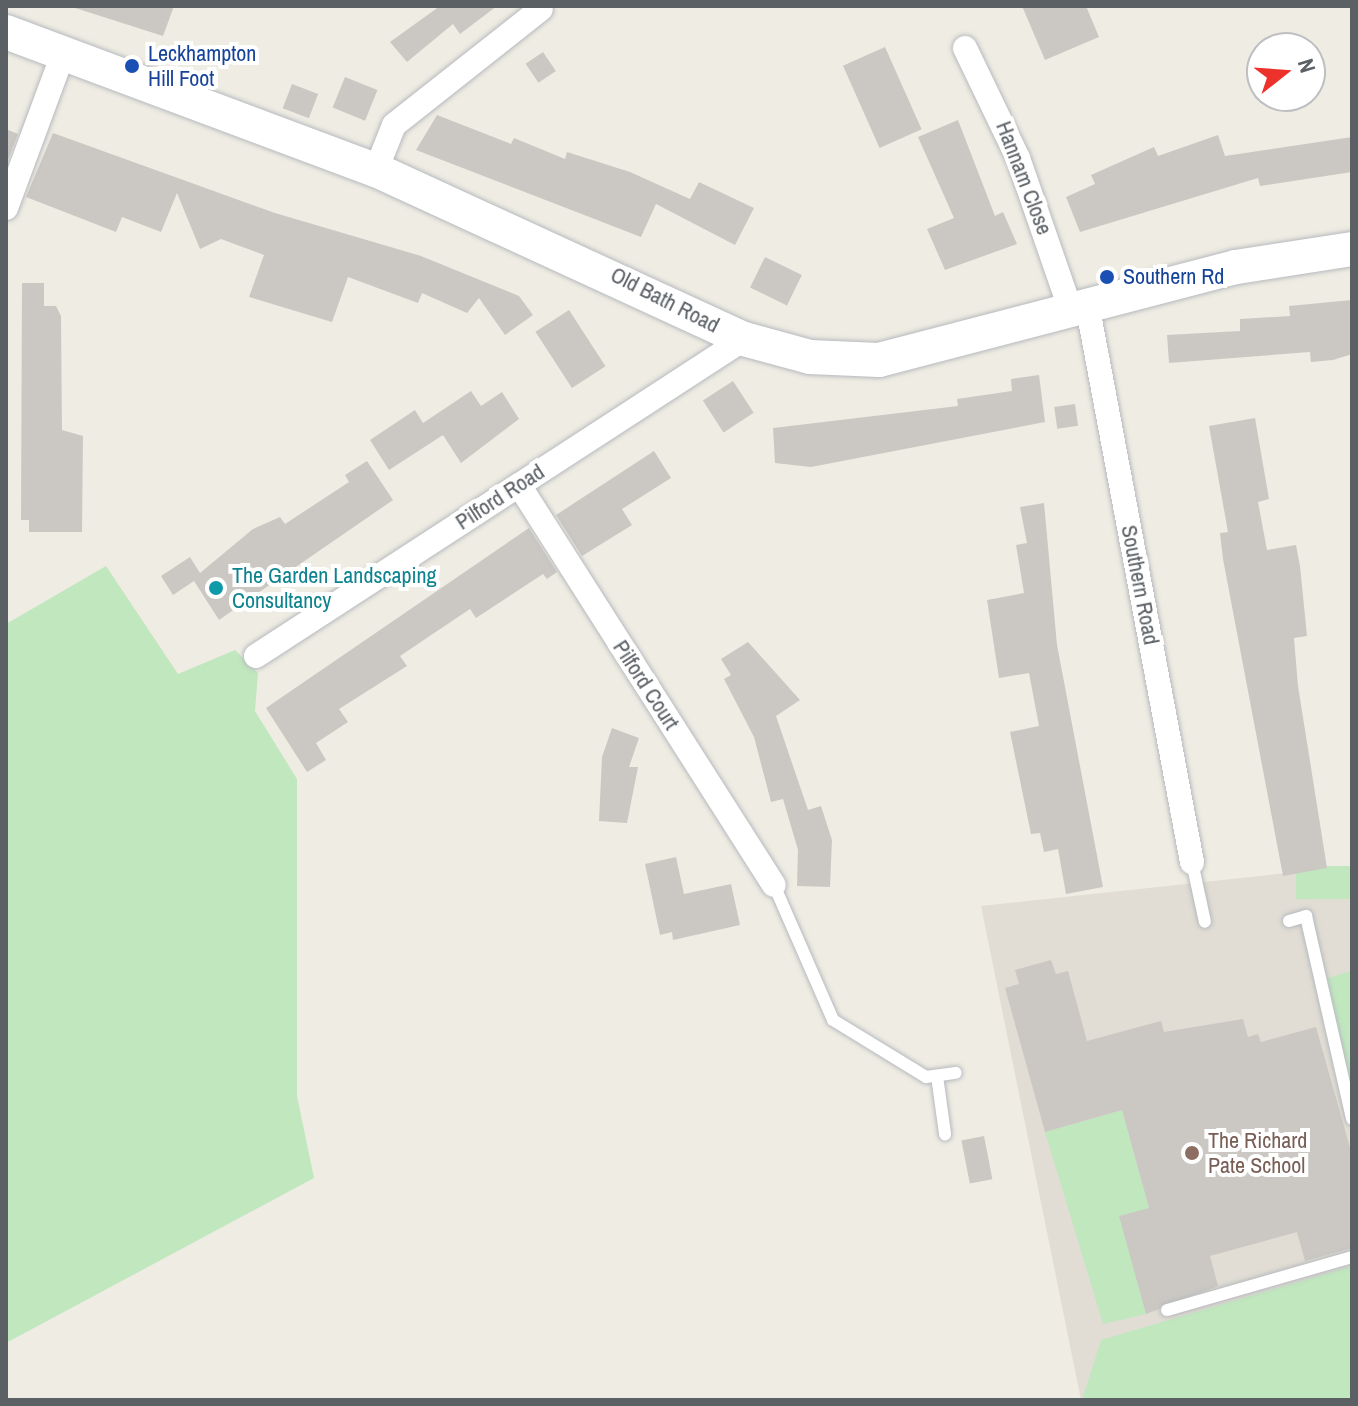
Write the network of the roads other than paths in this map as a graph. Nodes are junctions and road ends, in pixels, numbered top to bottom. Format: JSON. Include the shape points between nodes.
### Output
{"nodes":[{"id":1,"x":541,"y":9,"type":"dead end"},
{"id":2,"x":6,"y":32,"type":"edge"},
{"id":3,"x":965,"y":48,"type":"dead end"},
{"id":4,"x":63,"y":54,"type":"junction"},
{"id":5,"x":376,"y":170,"type":"junction"},
{"id":6,"x":6,"y":208,"type":"edge"},
{"id":7,"x":1352,"y":249,"type":"edge"},
{"id":8,"x":1080,"y":311,"type":"junction"},
{"id":9,"x":744,"y":339,"type":"junction"},
{"id":10,"x":519,"y":485,"type":"junction"},
{"id":11,"x":256,"y":656,"type":"dead end"},
{"id":12,"x":1192,"y":862,"type":"joint"},
{"id":13,"x":774,"y":885,"type":"joint"},
{"id":14,"x":1289,"y":921,"type":"dead end"},
{"id":15,"x":1205,"y":922,"type":"dead end"},
{"id":16,"x":956,"y":1073,"type":"dead end"},
{"id":17,"x":937,"y":1076,"type":"junction"},
{"id":18,"x":1352,"y":1119,"type":"edge"},
{"id":19,"x":945,"y":1134,"type":"dead end"},
{"id":20,"x":1352,"y":1257,"type":"edge"},
{"id":21,"x":1167,"y":1310,"type":"dead end"}],
"edges":[{"from":1,"to":5,"type":"street","via":[[394,125]]},
{"from":2,"to":4,"type":"street","name":"Old Bath Road"},
{"from":3,"to":8,"type":"street","name":"Hannam Close","via":[[1018,158]]},
{"from":4,"to":5,"type":"street","name":"Old Bath Road"},
{"from":4,"to":6,"type":"street"},
{"from":5,"to":9,"type":"street","name":"Old Bath Road"},
{"from":7,"to":8,"type":"street","name":"Old Bath Road","via":[[1236,267]]},
{"from":8,"to":9,"type":"street","name":"Old Bath Road","via":[[879,360],[810,357]]},
{"from":8,"to":12,"type":"street","name":"Southern Road"},
{"from":9,"to":10,"type":"street","name":"Pilford Road"},
{"from":10,"to":11,"type":"street","name":"Pilford Road"},
{"from":10,"to":13,"type":"street","name":"Pilford Court"},
{"from":12,"to":15,"type":"lane"},
{"from":13,"to":17,"type":"lane","via":[[833,1020],[875,1051]]},
{"from":14,"to":18,"type":"lane","via":[[1306,916]]},
{"from":16,"to":17,"type":"lane"},
{"from":17,"to":19,"type":"lane"},
{"from":20,"to":21,"type":"lane"}]}
